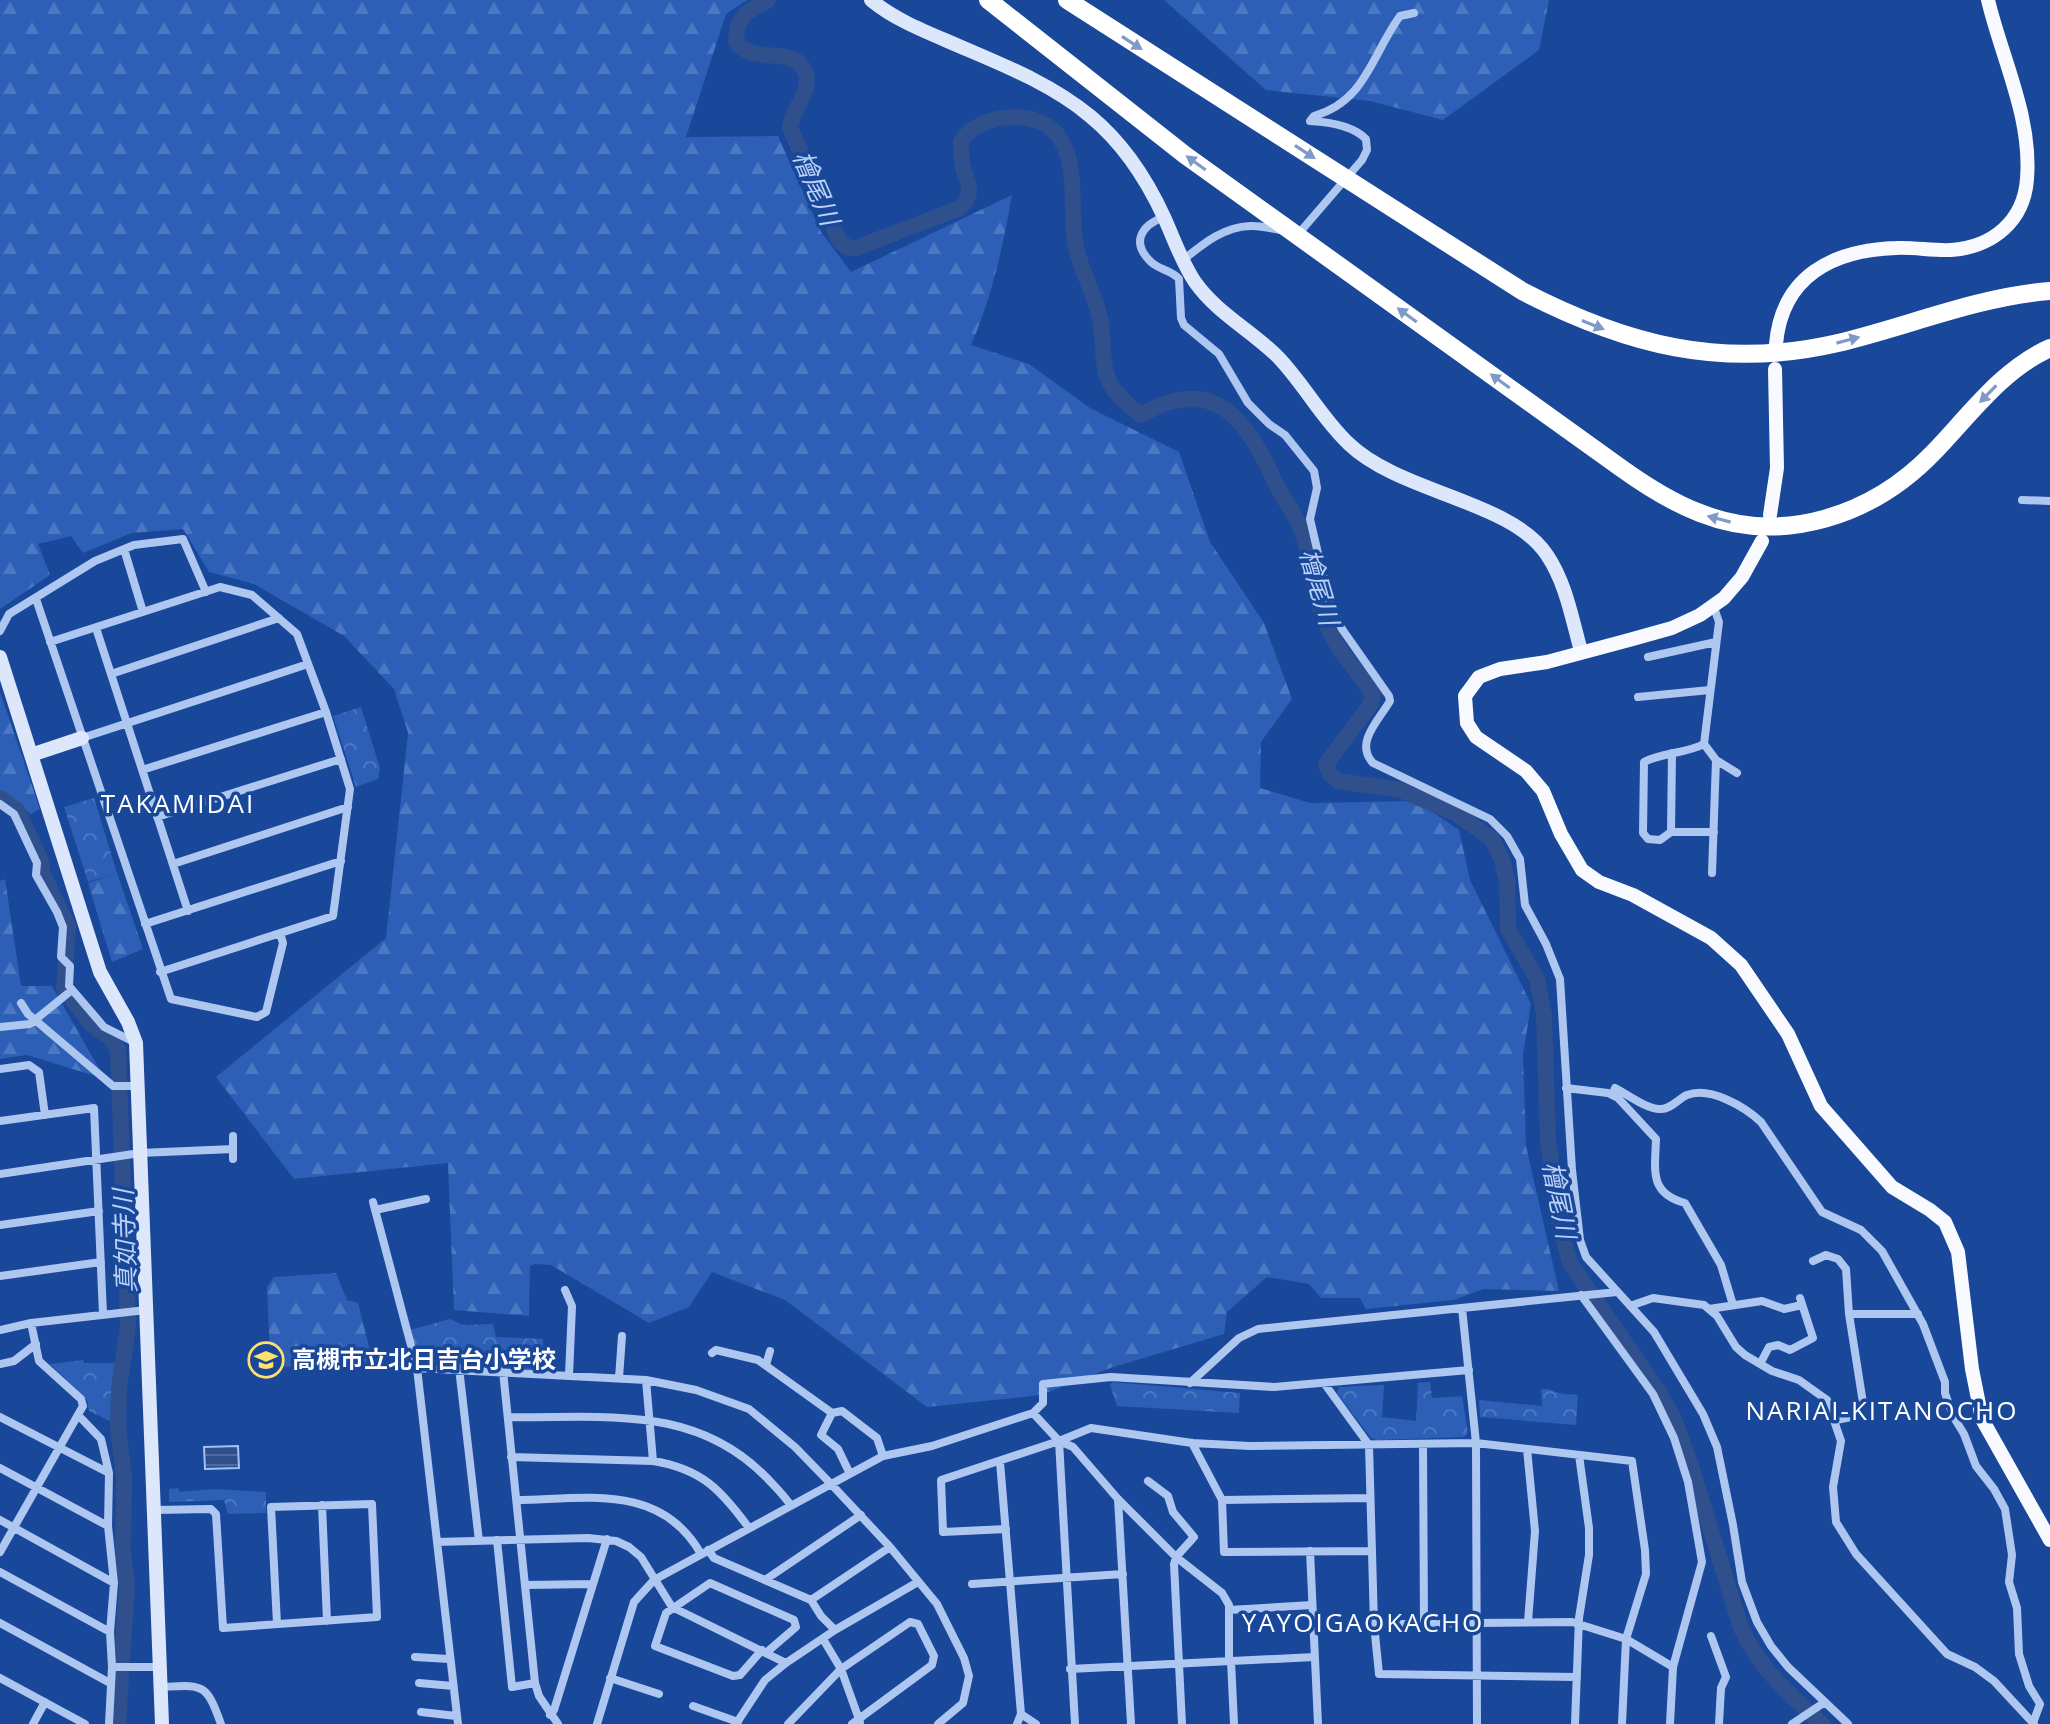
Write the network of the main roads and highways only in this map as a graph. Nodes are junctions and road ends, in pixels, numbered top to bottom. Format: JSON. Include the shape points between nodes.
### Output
{"nodes":[{"id":1,"x":988,"y":0,"type":"edge"},
{"id":2,"x":1067,"y":0,"type":"edge"},
{"id":3,"x":1988,"y":0,"type":"edge"},
{"id":4,"x":2050,"y":291,"type":"edge"},
{"id":5,"x":1776,"y":344,"type":"dead end"},
{"id":6,"x":2050,"y":348,"type":"edge"},
{"id":7,"x":1775,"y":369,"type":"dead end"},
{"id":8,"x":1770,"y":515,"type":"dead end"},
{"id":9,"x":1762,"y":541,"type":"dead end"},
{"id":10,"x":2050,"y":1540,"type":"edge"}],
"edges":[{"from":6,"to":1,"type":"highway","one_way":true,"via":[[2002,380],[1914,471],[1884,494],[1844,514],[1787,526],[1723,521],[1652,490],[1185,155]]},
{"from":2,"to":4,"type":"highway","one_way":true,"via":[[1522,291],[1577,319],[1638,340],[1700,352],[1793,351]]},
{"from":3,"to":5,"type":"main road","via":[[2026,147],[2026,193],[2013,221],[1998,236],[1976,246],[1870,250],[1821,267],[1790,297]]},
{"from":7,"to":8,"type":"main road","via":[[1777,468]]},
{"from":9,"to":10,"type":"main road","via":[[1742,577],[1700,615],[1672,628],[1479,677],[1465,696],[1467,723],[1476,737],[1526,771],[1543,791],[1582,870],[1711,938],[1741,965],[1788,1034],[1821,1106],[1892,1187],[1945,1222],[1958,1252],[1982,1419]]}]}
